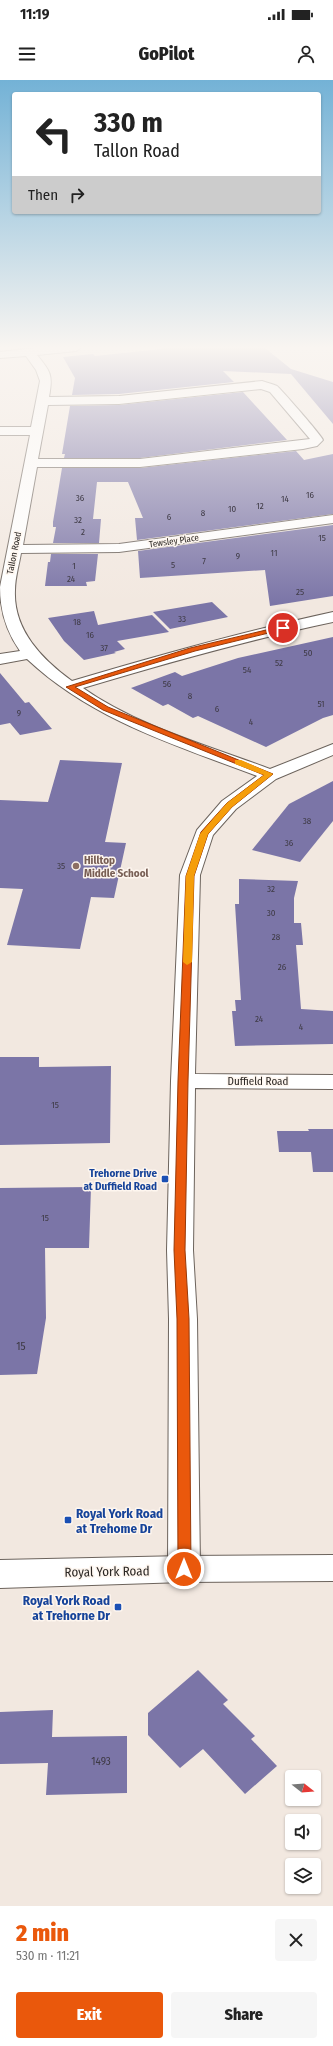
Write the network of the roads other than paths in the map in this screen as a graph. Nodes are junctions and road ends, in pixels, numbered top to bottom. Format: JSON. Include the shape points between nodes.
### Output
{"nodes":[{"id":1,"x":37,"y":433,"type":"edge"},
{"id":2,"x":314,"y":433,"type":"edge"},
{"id":3,"x":31,"y":463,"type":"junction"},
{"id":4,"x":333,"y":518,"type":"edge"},
{"id":5,"x":15,"y":549,"type":"junction"},
{"id":6,"x":333,"y":617,"type":"edge"},
{"id":7,"x":30,"y":654,"type":"junction"},
{"id":8,"x":0,"y":659,"type":"edge"},
{"id":9,"x":69,"y":687,"type":"junction"},
{"id":10,"x":333,"y":749,"type":"edge"},
{"id":11,"x":270,"y":774,"type":"junction"},
{"id":12,"x":183,"y":1081,"type":"junction"},
{"id":13,"x":333,"y":1082,"type":"edge"},
{"id":14,"x":333,"y":1568,"type":"edge"},
{"id":15,"x":184,"y":1569,"type":"junction"},
{"id":16,"x":0,"y":1574,"type":"edge"}],
"edges":[{"from":1,"to":3,"type":"street","name":"Tallon Road"},
{"from":2,"to":3,"type":"street","via":[[317,440],[303,445],[163,462]]},
{"from":3,"to":5,"type":"street","name":"Tallon Road"},
{"from":4,"to":5,"type":"street","name":"Tewsley Place","via":[[119,548]]},
{"from":5,"to":7,"type":"street","name":"Tallon Road","via":[[7,590],[8,605],[18,634]]},
{"from":6,"to":9,"type":"street","via":[[216,644]]},
{"from":7,"to":8,"type":"street"},
{"from":7,"to":9,"type":"street","name":"Tallon Road"},
{"from":9,"to":11,"type":"street","name":"Tallon Road","via":[[106,709]]},
{"from":10,"to":11,"type":"street"},
{"from":11,"to":12,"type":"street","via":[[229,805],[204,834],[190,876]]},
{"from":12,"to":13,"type":"street","name":"Duffield Road"},
{"from":12,"to":15,"type":"street","via":[[180,1250],[183,1319]]},
{"from":14,"to":15,"type":"street","name":"Royal York Road"},
{"from":15,"to":16,"type":"street","name":"Royal York Road"}]}
